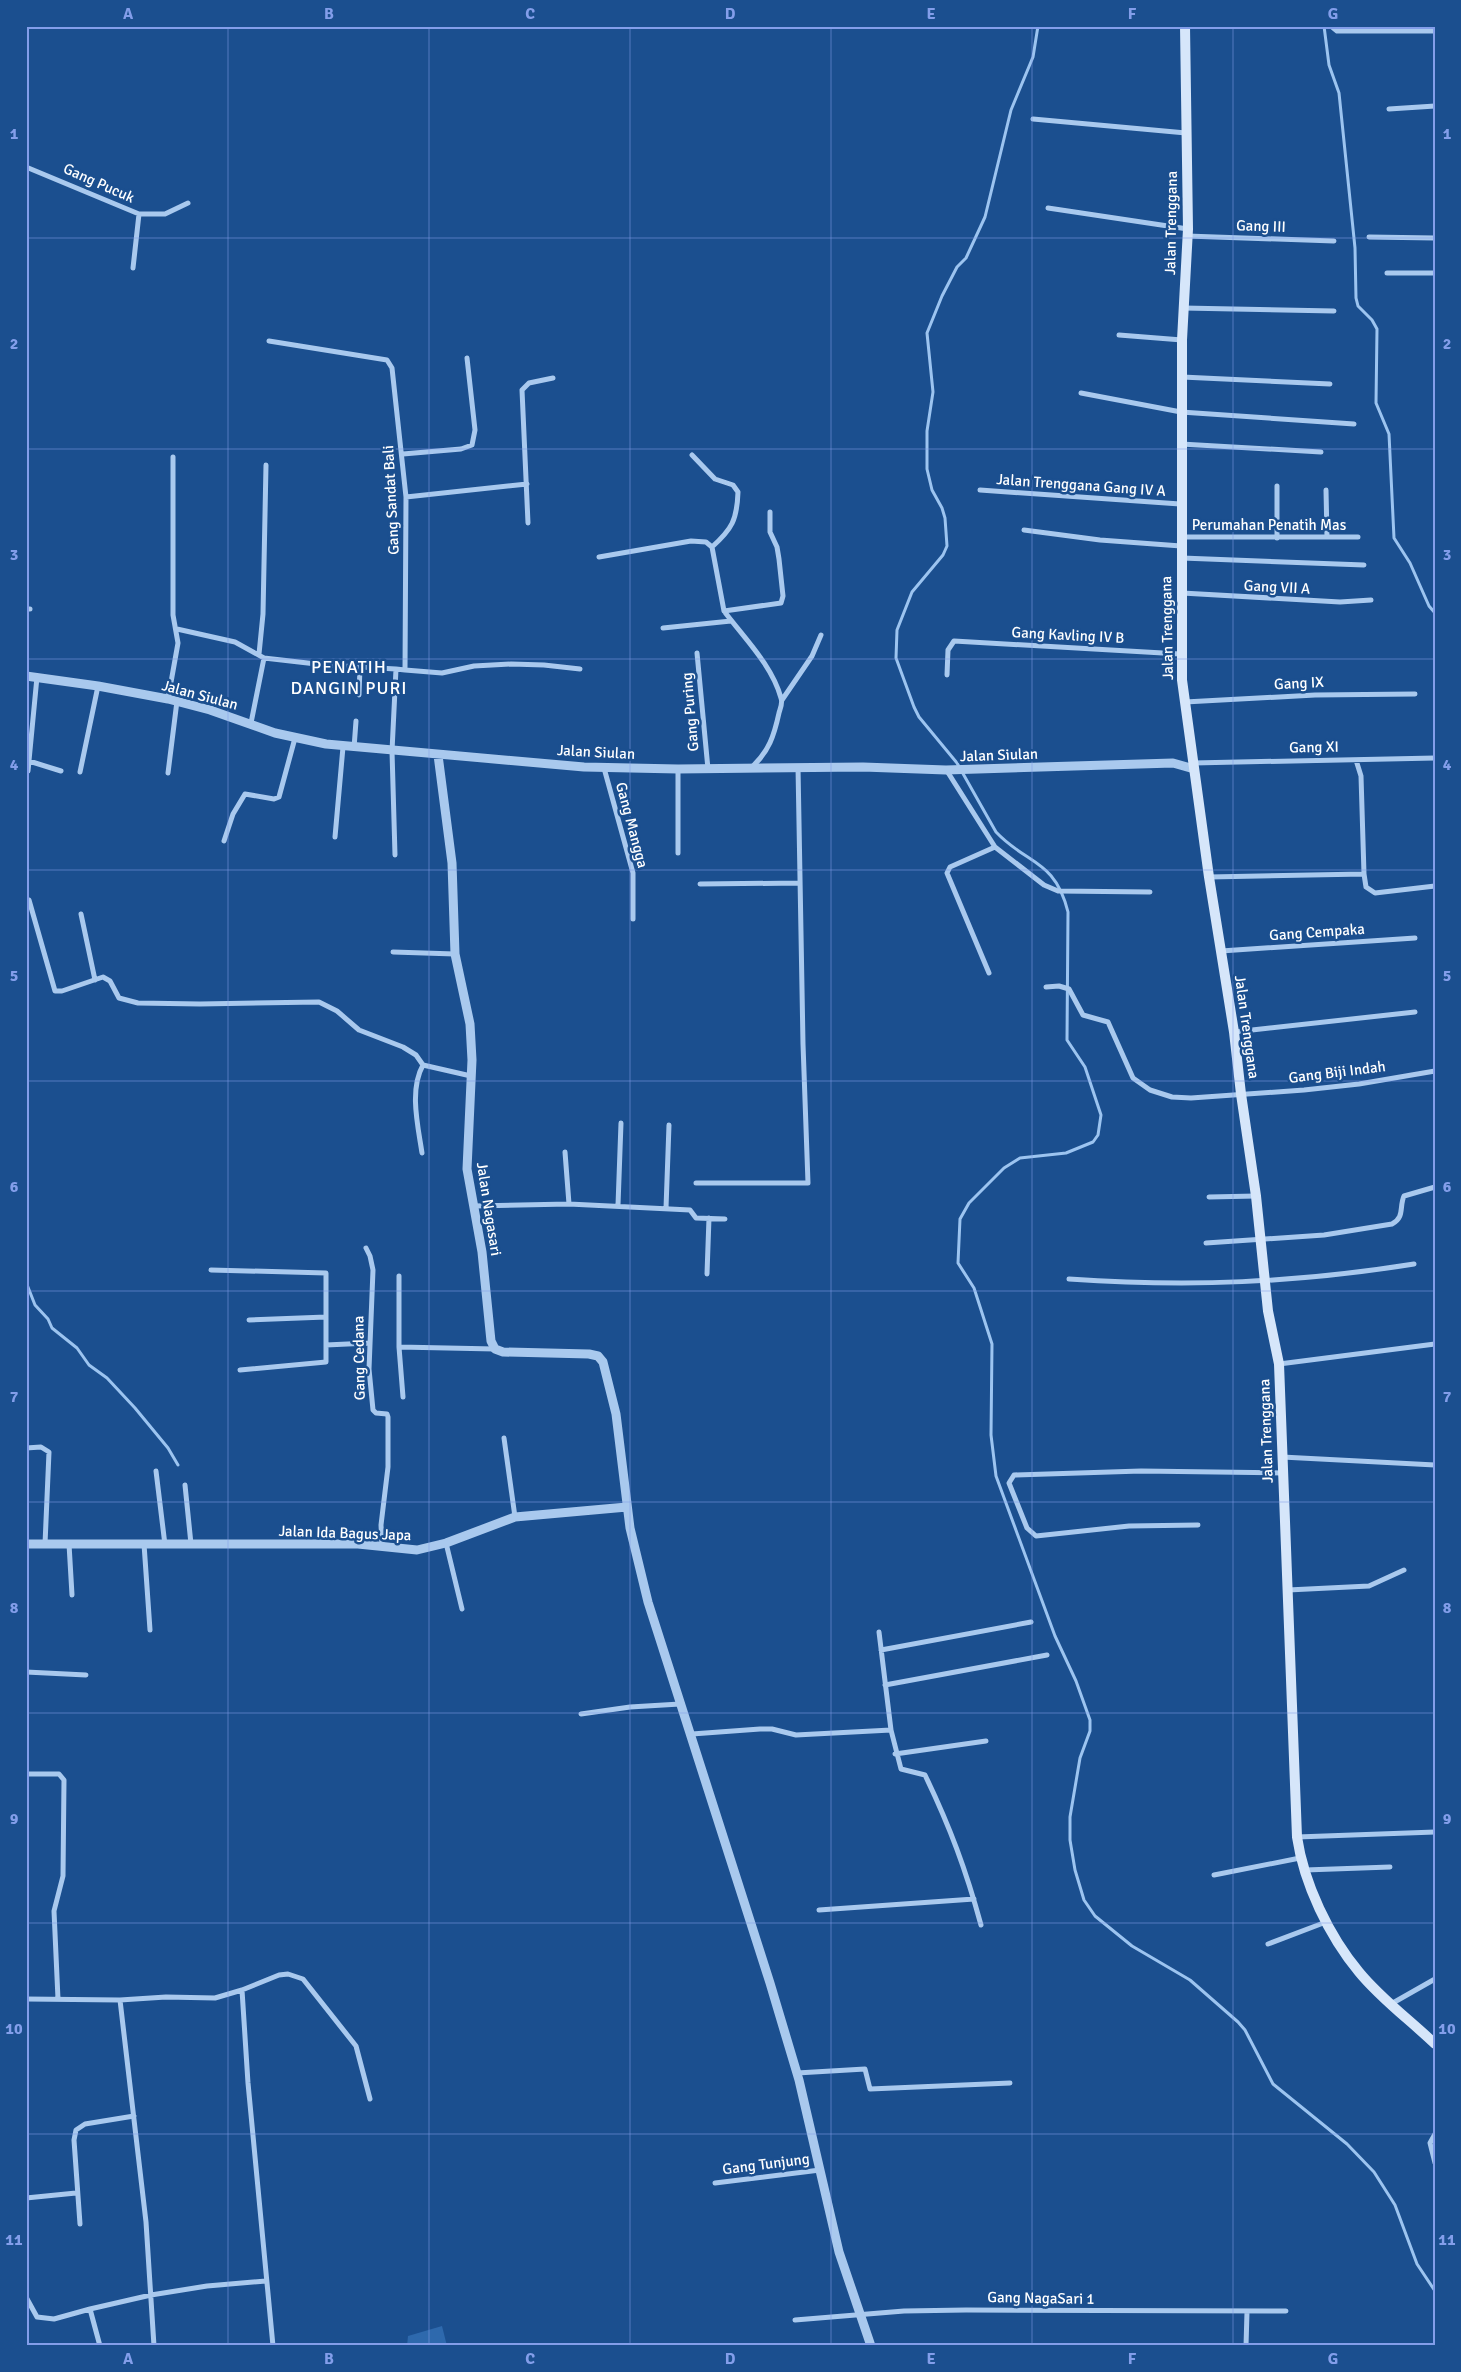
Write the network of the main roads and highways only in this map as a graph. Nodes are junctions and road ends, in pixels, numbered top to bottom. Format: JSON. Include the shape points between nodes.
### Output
{"nodes":[{"id":1,"x":1185,"y":26,"type":"edge"},
{"id":2,"x":1435,"y":2044,"type":"edge"}],
"edges":[{"from":1,"to":2,"type":"main road","name":"Jalan Trenggana","via":[[1187,232],[1182,340],[1180,654],[1184,702],[1234,1032],[1265,1282],[1279,1364],[1297,1837],[1300,1858],[1327,1922],[1360,1974]]}]}
